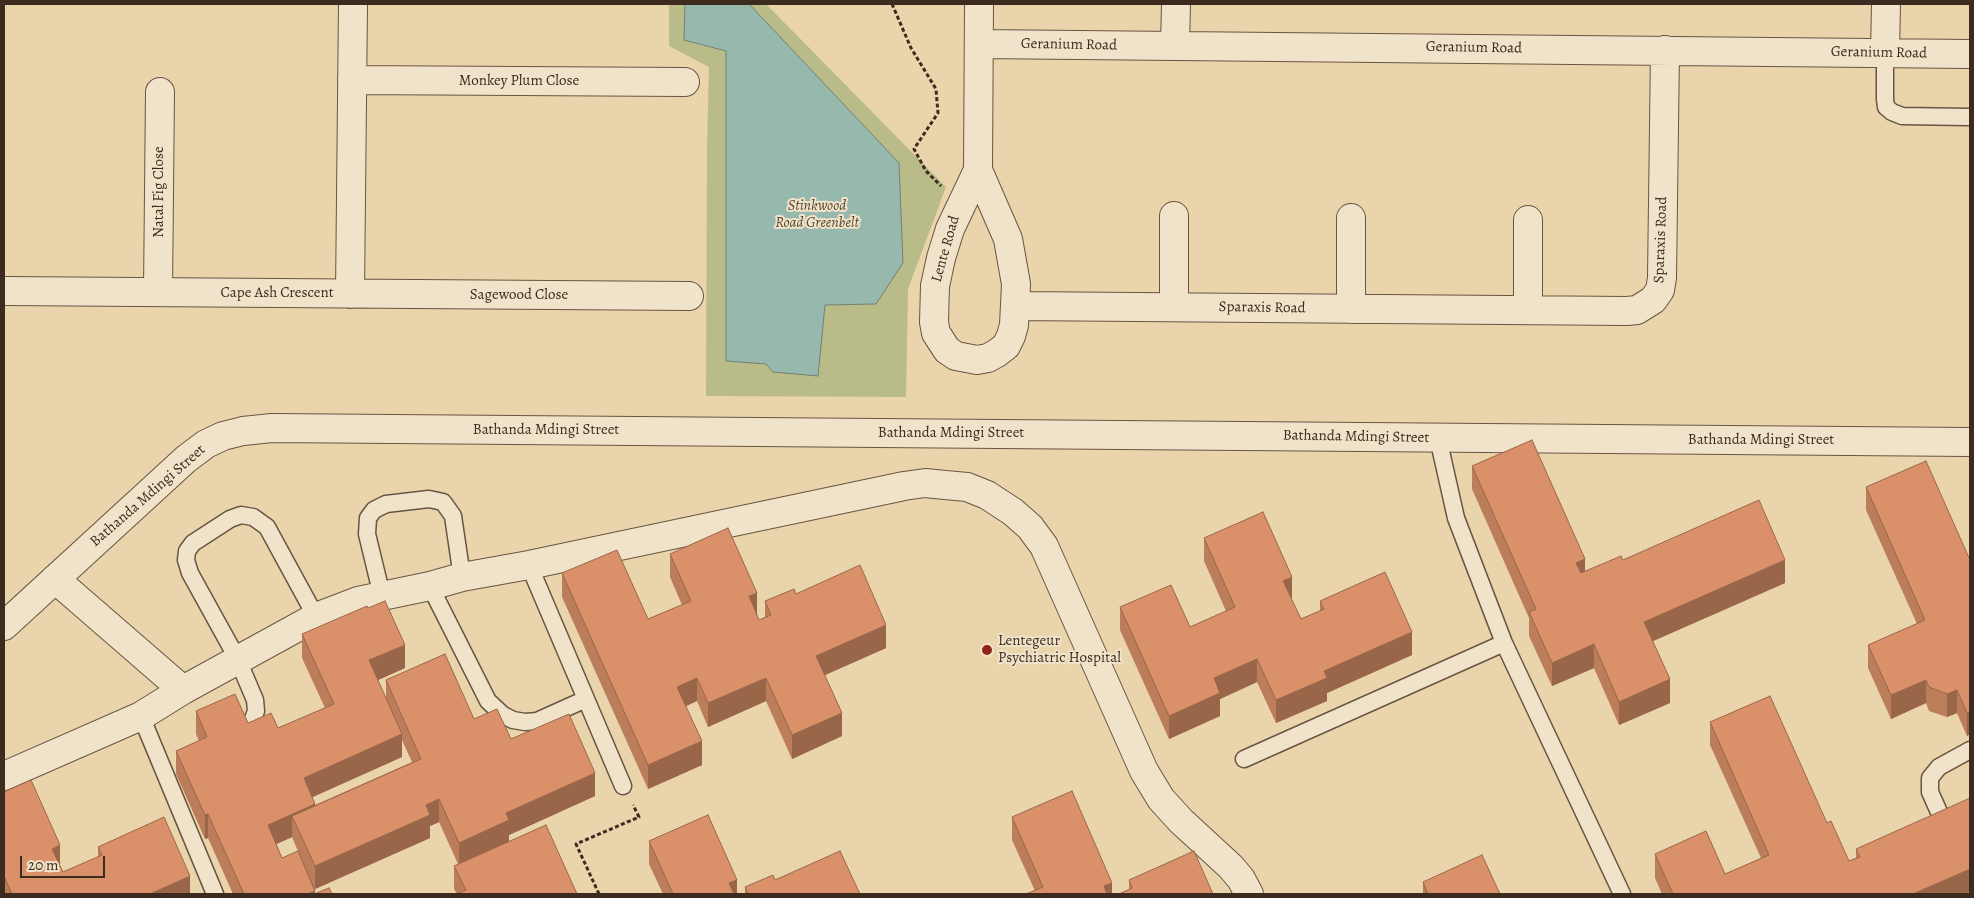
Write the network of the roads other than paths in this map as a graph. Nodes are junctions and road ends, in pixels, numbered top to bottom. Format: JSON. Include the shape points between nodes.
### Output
{"nodes":[{"id":1,"x":353,"y":4,"type":"edge"},
{"id":2,"x":979,"y":4,"type":"edge"},
{"id":3,"x":1176,"y":4,"type":"edge"},
{"id":4,"x":1886,"y":4,"type":"edge"},
{"id":5,"x":978,"y":44,"type":"junction"},
{"id":6,"x":1175,"y":46,"type":"junction"},
{"id":7,"x":1665,"y":50,"type":"junction"},
{"id":8,"x":1885,"y":53,"type":"junction"},
{"id":9,"x":1970,"y":54,"type":"edge"},
{"id":10,"x":352,"y":80,"type":"junction"},
{"id":11,"x":685,"y":82,"type":"dead end"},
{"id":12,"x":160,"y":92,"type":"dead end"},
{"id":13,"x":1970,"y":117,"type":"edge"},
{"id":14,"x":978,"y":170,"type":"junction"},
{"id":15,"x":1174,"y":216,"type":"dead end"},
{"id":16,"x":1352,"y":218,"type":"dead end"},
{"id":17,"x":1528,"y":220,"type":"dead end"},
{"id":18,"x":4,"y":291,"type":"edge"},
{"id":19,"x":158,"y":292,"type":"junction"},
{"id":20,"x":350,"y":294,"type":"junction"},
{"id":21,"x":689,"y":296,"type":"dead end"},
{"id":22,"x":1015,"y":306,"type":"junction"},
{"id":23,"x":1174,"y":307,"type":"junction"},
{"id":24,"x":1351,"y":309,"type":"junction"},
{"id":25,"x":1528,"y":310,"type":"junction"},
{"id":26,"x":1438,"y":438,"type":"junction"},
{"id":27,"x":1970,"y":442,"type":"edge"},
{"id":28,"x":529,"y":565,"type":"junction"},
{"id":29,"x":462,"y":576,"type":"junction"},
{"id":30,"x":56,"y":578,"type":"junction"},
{"id":31,"x":430,"y":586,"type":"junction"},
{"id":32,"x":382,"y":596,"type":"junction"},
{"id":33,"x":316,"y":617,"type":"junction"},
{"id":34,"x":4,"y":626,"type":"edge"},
{"id":35,"x":1504,"y":643,"type":"junction"},
{"id":36,"x":238,"y":660,"type":"junction"},
{"id":37,"x":183,"y":690,"type":"junction"},
{"id":38,"x":586,"y":699,"type":"junction"},
{"id":39,"x":141,"y":716,"type":"junction"},
{"id":40,"x":241,"y":732,"type":"edge"},
{"id":41,"x":1970,"y":750,"type":"edge"},
{"id":42,"x":177,"y":757,"type":"edge"},
{"id":43,"x":1244,"y":759,"type":"dead end"},
{"id":44,"x":161,"y":764,"type":"junction"},
{"id":45,"x":4,"y":776,"type":"edge"},
{"id":46,"x":623,"y":786,"type":"road end"},
{"id":47,"x":1943,"y":821,"type":"edge"},
{"id":48,"x":215,"y":894,"type":"edge"},
{"id":49,"x":1249,"y":894,"type":"edge"},
{"id":50,"x":1622,"y":894,"type":"edge"}],
"edges":[{"from":1,"to":10,"type":"street","name":"Cape Ash Crescent"},
{"from":2,"to":5,"type":"street","name":"Lente Road"},
{"from":3,"to":6,"type":"street"},
{"from":4,"to":8,"type":"street"},
{"from":5,"to":6,"type":"street","name":"Geranium Road"},
{"from":5,"to":14,"type":"street","name":"Lente Road"},
{"from":6,"to":7,"type":"street","name":"Geranium Road"},
{"from":7,"to":8,"type":"street","name":"Geranium Road"},
{"from":7,"to":25,"type":"street","name":"Sparaxis Road","via":[[1660,290],[1653,300],[1637,310]]},
{"from":8,"to":9,"type":"street","name":"Geranium Road"},
{"from":8,"to":13,"type":"lane","via":[[1886,108],[1902,116]]},
{"from":10,"to":11,"type":"street","name":"Monkey Plum Close"},
{"from":10,"to":20,"type":"street","name":"Cape Ash Crescent"},
{"from":12,"to":19,"type":"street","name":"Natal Fig Close"},
{"from":14,"to":22,"type":"street","name":"Lente Road","via":[[1008,239],[1016,284]]},
{"from":14,"to":22,"type":"street","name":"Lente Road","via":[[950,228],[935,286],[934,322],[941,342],[956,356],[977,360],[988,358],[1006,346],[1014,325]]},
{"from":15,"to":23,"type":"street"},
{"from":16,"to":24,"type":"street"},
{"from":17,"to":25,"type":"street"},
{"from":18,"to":19,"type":"street","name":"Cape Ash Crescent"},
{"from":19,"to":20,"type":"street","name":"Cape Ash Crescent"},
{"from":20,"to":21,"type":"street","name":"Sagewood Close"},
{"from":22,"to":23,"type":"street","name":"Sparaxis Road"},
{"from":23,"to":24,"type":"street","name":"Sparaxis Road"},
{"from":24,"to":25,"type":"street","name":"Sparaxis Road"},
{"from":26,"to":27,"type":"street","name":"Bathanda Mdingi Street"},
{"from":26,"to":30,"type":"street","name":"Bathanda Mdingi Street","via":[[282,428],[243,431],[206,444],[186,459]]},
{"from":26,"to":35,"type":"lane","via":[[1456,518]]},
{"from":28,"to":29,"type":"street"},
{"from":28,"to":38,"type":"lane"},
{"from":28,"to":49,"type":"street","via":[[904,486],[967,487],[987,495],[1030,527],[1044,546],[1144,771],[1161,799],[1232,867]]},
{"from":29,"to":31,"type":"street"},
{"from":29,"to":32,"type":"lane","via":[[453,516],[443,502],[429,499],[386,504],[374,510],[368,518],[367,534]]},
{"from":30,"to":34,"type":"street","name":"Bathanda Mdingi Street"},
{"from":30,"to":37,"type":"street"},
{"from":31,"to":32,"type":"street"},
{"from":31,"to":38,"type":"lane","via":[[488,701],[503,715],[513,720],[537,722]]},
{"from":32,"to":33,"type":"street","via":[[358,601]]},
{"from":33,"to":36,"type":"street"},
{"from":33,"to":36,"type":"lane","via":[[267,527],[253,517],[241,515],[230,519],[192,542],[186,560]]},
{"from":35,"to":43,"type":"lane"},
{"from":35,"to":50,"type":"lane"},
{"from":36,"to":37,"type":"street"},
{"from":36,"to":40,"type":"lane","via":[[255,700],[256,711]]},
{"from":37,"to":39,"type":"street"},
{"from":38,"to":46,"type":"lane"},
{"from":39,"to":44,"type":"lane"},
{"from":39,"to":45,"type":"street"},
{"from":41,"to":47,"type":"lane","via":[[1939,767],[1930,778],[1930,792]]},
{"from":42,"to":44,"type":"lane"},
{"from":44,"to":48,"type":"lane"}]}
